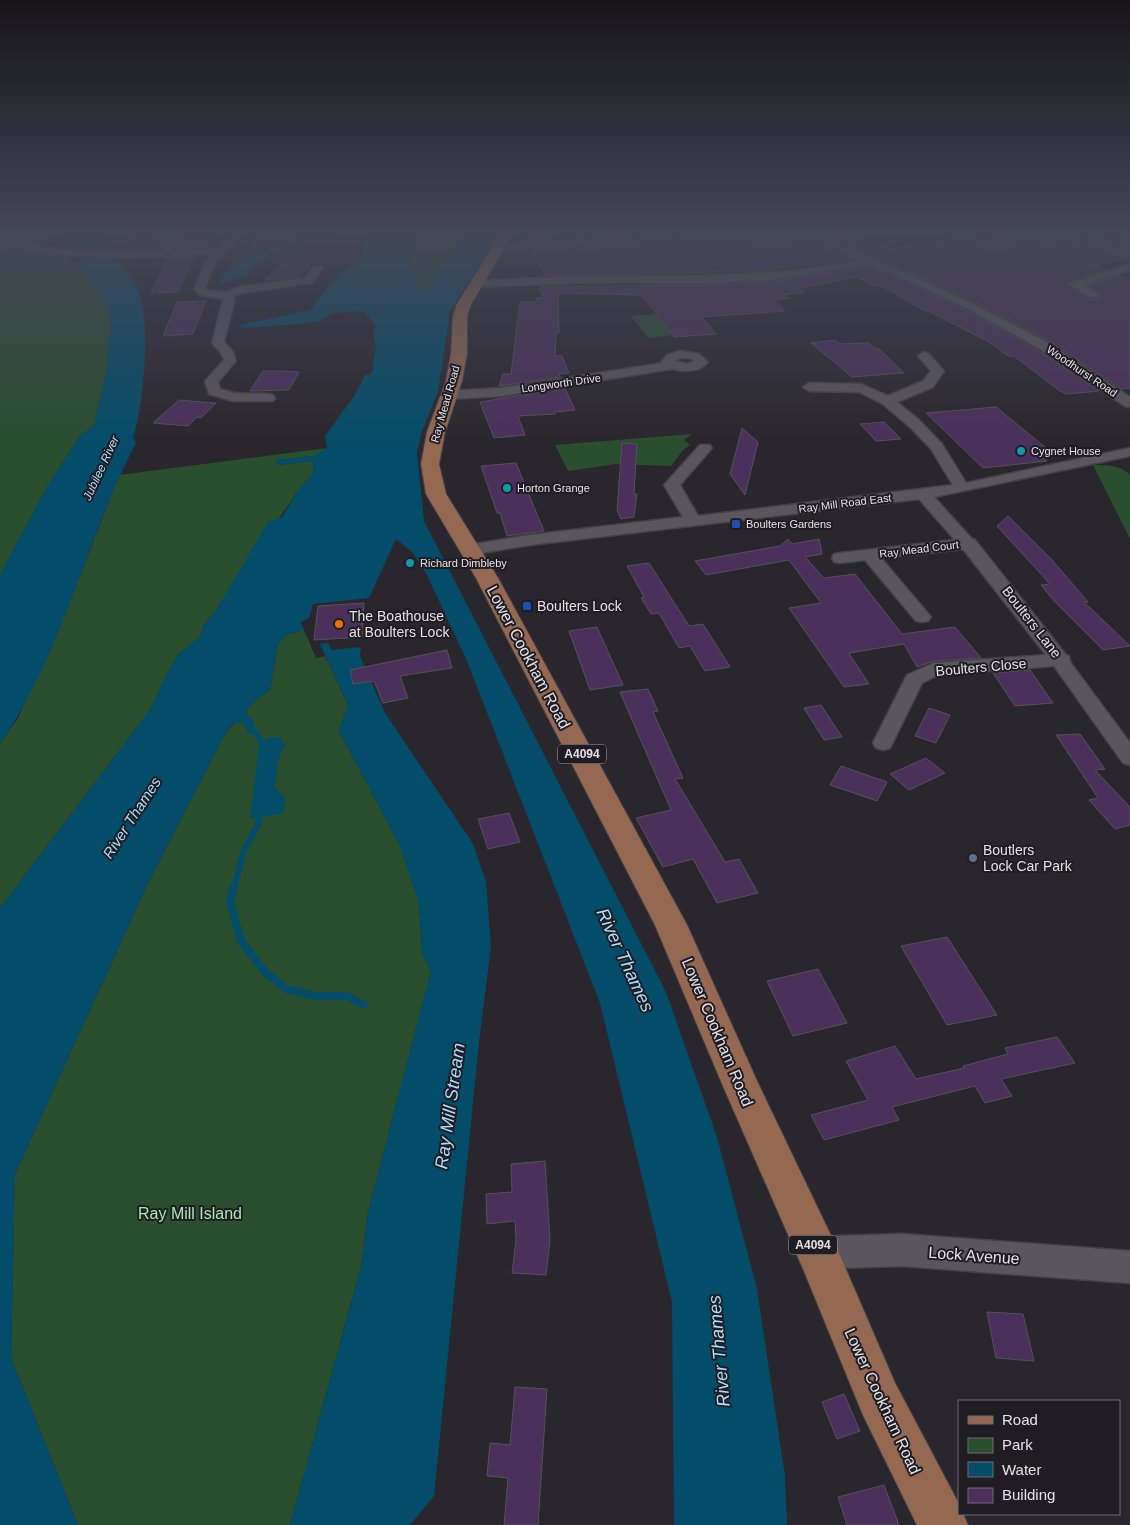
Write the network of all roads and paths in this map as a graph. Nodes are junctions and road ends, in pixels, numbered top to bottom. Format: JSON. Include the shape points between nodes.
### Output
{"nodes":[{"id":1,"x":228,"y":303,"type":"edge"},
{"id":2,"x":464,"y":303,"type":"edge"},
{"id":3,"x":964,"y":303,"type":"edge"},
{"id":4,"x":924,"y":356,"type":"dead end"},
{"id":5,"x":672,"y":365,"type":"dead end"},
{"id":6,"x":809,"y":387,"type":"dead end"},
{"id":7,"x":450,"y":395,"type":"junction"},
{"id":8,"x":268,"y":398,"type":"dead end"},
{"id":9,"x":888,"y":402,"type":"junction"},
{"id":10,"x":1130,"y":403,"type":"edge"},
{"id":11,"x":705,"y":448,"type":"dead end"},
{"id":12,"x":1126,"y":457,"type":"edge"},
{"id":13,"x":962,"y":488,"type":"junction"},
{"id":14,"x":923,"y":494,"type":"junction"},
{"id":15,"x":693,"y":521,"type":"junction"},
{"id":16,"x":969,"y":543,"type":"junction"},
{"id":17,"x":469,"y":550,"type":"junction"},
{"id":18,"x":869,"y":554,"type":"junction"},
{"id":19,"x":840,"y":558,"type":"dead end"},
{"id":20,"x":922,"y":617,"type":"dead end"},
{"id":21,"x":1062,"y":660,"type":"junction"},
{"id":22,"x":883,"y":743,"type":"dead end"},
{"id":23,"x":1130,"y":758,"type":"edge"},
{"id":24,"x":820,"y":1259,"type":"junction"},
{"id":25,"x":1130,"y":1267,"type":"edge"},
{"id":26,"x":943,"y":1525,"type":"edge"}],
"edges":[{"from":1,"to":8,"type":"street","via":[[218,343],[228,352],[230,361],[212,381],[214,391],[233,397]]},
{"from":2,"to":7,"type":"main road","name":"Ray Mead Road","number":"A4094","via":[[460,316],[459,354]]},
{"from":3,"to":10,"type":"street","name":"Woodhurst Road","via":[[1039,343]]},
{"from":4,"to":9,"type":"street","via":[[938,370],[928,384]]},
{"from":5,"to":7,"type":"street","name":"Longworth Drive","via":[[501,392]]},
{"from":6,"to":9,"type":"street","via":[[861,388]]},
{"from":7,"to":17,"type":"main road","name":"Ray Mead Road","number":"A4094","via":[[431,452],[432,476],[436,494]]},
{"from":9,"to":13,"type":"street","via":[[937,447]]},
{"from":11,"to":15,"type":"street","via":[[672,485]]},
{"from":12,"to":13,"type":"street","name":"Ray Mill Road East"},
{"from":13,"to":14,"type":"street","name":"Ray Mill Road East"},
{"from":14,"to":15,"type":"street","name":"Ray Mill Road East"},
{"from":14,"to":16,"type":"street","name":"Boulters Lane"},
{"from":15,"to":17,"type":"street","name":"Ray Mill Road East"},
{"from":16,"to":18,"type":"street","name":"Ray Mead Court"},
{"from":16,"to":21,"type":"street","name":"Boulters Lane"},
{"from":17,"to":24,"type":"main road","name":"Lower Cookham Road","number":"A4094","via":[[672,925]]},
{"from":18,"to":19,"type":"street","name":"Ray Mead Court"},
{"from":18,"to":20,"type":"street","name":"Ray Mead Court"},
{"from":21,"to":22,"type":"street","name":"Boulters Close","via":[[934,670],[914,679]]},
{"from":21,"to":23,"type":"street","name":"Boulters Lane"},
{"from":24,"to":25,"type":"street","name":"Lock Avenue","via":[[837,1252],[902,1250]]},
{"from":24,"to":26,"type":"main road","name":"Lower Cookham Road","number":"A4094","via":[[879,1399]]}]}
